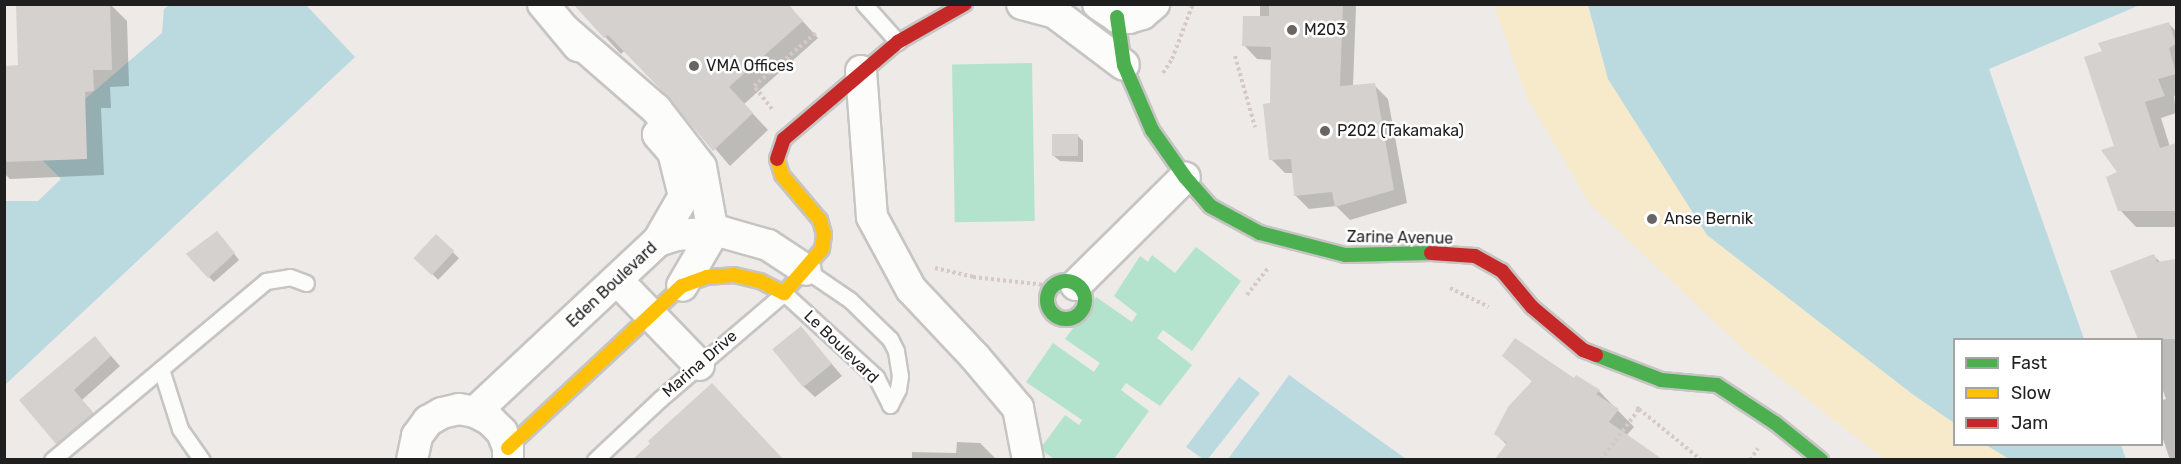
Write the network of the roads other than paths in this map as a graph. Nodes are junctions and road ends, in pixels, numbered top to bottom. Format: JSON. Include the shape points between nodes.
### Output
{"nodes":[{"id":1,"x":543,"y":4,"type":"edge"},
{"id":2,"x":864,"y":4,"type":"edge"},
{"id":3,"x":965,"y":4,"type":"edge"},
{"id":4,"x":1022,"y":4,"type":"edge"},
{"id":5,"x":1154,"y":4,"type":"edge"},
{"id":6,"x":1108,"y":11,"type":"edge"},
{"id":7,"x":565,"y":30,"type":"junction"},
{"id":8,"x":898,"y":42,"type":"junction"},
{"id":9,"x":1124,"y":65,"type":"junction"},
{"id":10,"x":861,"y":71,"type":"junction"},
{"id":11,"x":1185,"y":177,"type":"junction"},
{"id":12,"x":713,"y":233,"type":"junction"},
{"id":13,"x":658,"y":241,"type":"junction"},
{"id":14,"x":807,"y":270,"type":"junction"},
{"id":15,"x":617,"y":280,"type":"junction"},
{"id":16,"x":306,"y":283,"type":"dead end"},
{"id":17,"x":1076,"y":285,"type":"dead end"},
{"id":18,"x":682,"y":286,"type":"junction"},
{"id":19,"x":784,"y":293,"type":"junction"},
{"id":20,"x":650,"y":314,"type":"junction"},
{"id":21,"x":699,"y":365,"type":"junction"},
{"id":22,"x":161,"y":369,"type":"junction"},
{"id":23,"x":475,"y":412,"type":"junction"},
{"id":24,"x":508,"y":454,"type":"edge"},
{"id":25,"x":52,"y":459,"type":"edge"},
{"id":26,"x":202,"y":459,"type":"edge"},
{"id":27,"x":412,"y":459,"type":"edge"},
{"id":28,"x":595,"y":459,"type":"edge"},
{"id":29,"x":1028,"y":459,"type":"edge"},
{"id":30,"x":1821,"y":459,"type":"edge"}],
"edges":[{"from":1,"to":7,"type":"street"},
{"from":2,"to":8,"type":"lane"},
{"from":3,"to":8,"type":"street","name":"Marina Drive"},
{"from":4,"to":9,"type":"street","via":[[1055,13]]},
{"from":5,"to":6,"type":"street","via":[[1129,18]]},
{"from":6,"to":9,"type":"street","name":"Zarine Avenue"},
{"from":7,"to":12,"type":"street","via":[[656,109],[701,167]]},
{"from":7,"to":13,"type":"street","via":[[673,152],[684,196]]},
{"from":8,"to":10,"type":"street","name":"Marina Drive"},
{"from":9,"to":11,"type":"street","name":"Zarine Avenue","via":[[1152,130]]},
{"from":10,"to":14,"type":"street","name":"Marina Drive","via":[[784,139],[776,157],[782,175],[823,227],[822,249]]},
{"from":10,"to":29,"type":"street","via":[[872,218],[911,289],[1018,408]]},
{"from":11,"to":17,"type":"street"},
{"from":11,"to":30,"type":"street","name":"Zarine Avenue","via":[[1210,206],[1260,233],[1345,255],[1474,256],[1502,271],[1532,308],[1583,350],[1661,380],[1716,385]]},
{"from":12,"to":13,"type":"street","name":"Eden Boulevard","via":[[676,235]]},
{"from":12,"to":14,"type":"street","name":"Eden Boulevard","via":[[768,245]]},
{"from":12,"to":18,"type":"street"},
{"from":13,"to":15,"type":"street","name":"Eden Boulevard"},
{"from":14,"to":19,"type":"street","name":"Marina Drive"},
{"from":14,"to":19,"type":"lane","name":"Le Boulevard","via":[[850,300],[890,339],[898,357],[900,376],[890,405],[876,377]]},
{"from":15,"to":20,"type":"street"},
{"from":15,"to":23,"type":"street","name":"Eden Boulevard"},
{"from":16,"to":22,"type":"lane","via":[[290,277],[266,281]]},
{"from":18,"to":19,"type":"street","via":[[707,277],[734,275],[760,281]]},
{"from":18,"to":20,"type":"street"},
{"from":19,"to":21,"type":"lane","name":"Marina Drive"},
{"from":20,"to":21,"type":"street"},
{"from":20,"to":24,"type":"street"},
{"from":21,"to":28,"type":"lane","name":"Marina Drive"},
{"from":22,"to":25,"type":"lane"},
{"from":22,"to":26,"type":"lane","via":[[180,429]]},
{"from":23,"to":24,"type":"street","via":[[496,426]]},
{"from":23,"to":27,"type":"street","via":[[459,409],[428,421],[417,436]]}]}
